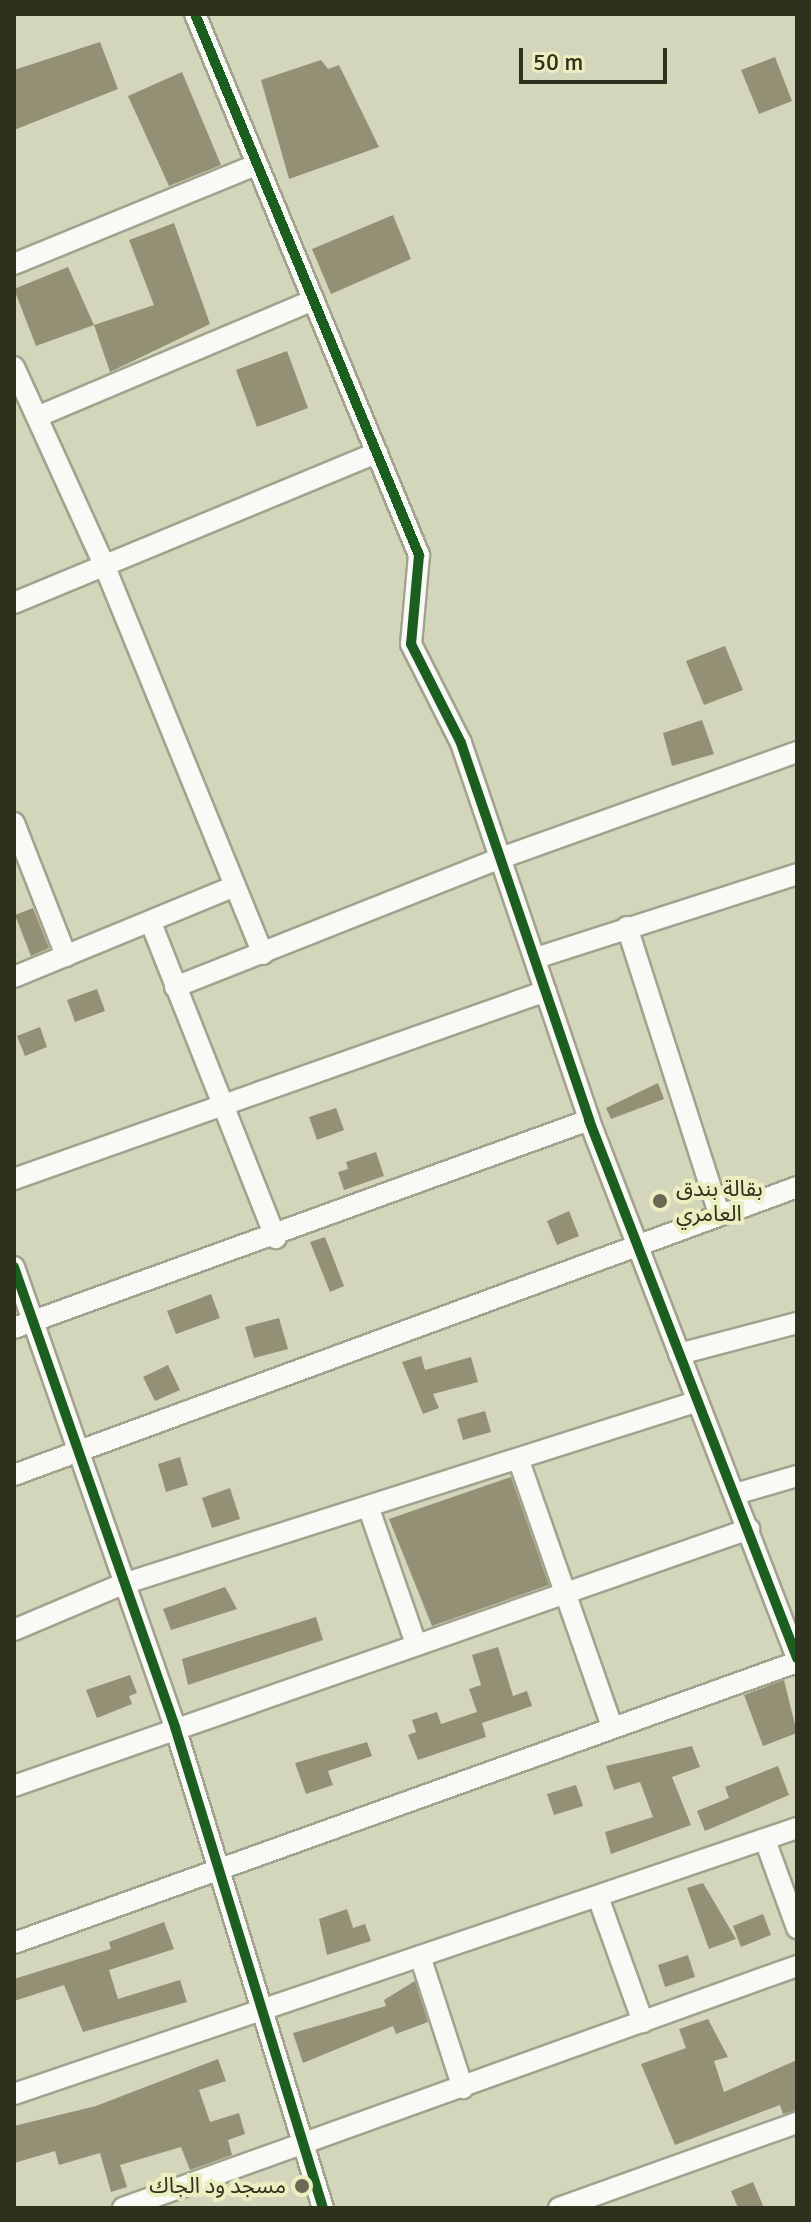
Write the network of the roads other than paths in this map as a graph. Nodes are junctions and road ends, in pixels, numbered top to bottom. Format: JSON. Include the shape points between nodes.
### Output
{"nodes":[{"id":1,"x":195,"y":14,"type":"edge"},
{"id":2,"x":255,"y":165,"type":"junction"},
{"id":3,"x":14,"y":264,"type":"edge"},
{"id":4,"x":314,"y":300,"type":"junction"},
{"id":5,"x":14,"y":367,"type":"edge"},
{"id":6,"x":39,"y":416,"type":"junction"},
{"id":7,"x":377,"y":453,"type":"junction"},
{"id":8,"x":105,"y":567,"type":"junction"},
{"id":9,"x":14,"y":603,"type":"edge"},
{"id":10,"x":797,"y":752,"type":"edge"},
{"id":11,"x":14,"y":823,"type":"edge"},
{"id":12,"x":501,"y":858,"type":"junction"},
{"id":13,"x":797,"y":874,"type":"edge"},
{"id":14,"x":235,"y":886,"type":"junction"},
{"id":15,"x":151,"y":923,"type":"junction"},
{"id":16,"x":627,"y":927,"type":"junction"},
{"id":17,"x":263,"y":954,"type":"junction"},
{"id":18,"x":66,"y":956,"type":"junction"},
{"id":19,"x":536,"y":958,"type":"junction"},
{"id":20,"x":14,"y":977,"type":"edge"},
{"id":21,"x":175,"y":987,"type":"junction"},
{"id":22,"x":546,"y":991,"type":"junction"},
{"id":23,"x":221,"y":1105,"type":"junction"},
{"id":24,"x":589,"y":1120,"type":"junction"},
{"id":25,"x":14,"y":1179,"type":"edge"},
{"id":26,"x":797,"y":1187,"type":"edge"},
{"id":27,"x":719,"y":1213,"type":"junction"},
{"id":28,"x":276,"y":1238,"type":"junction"},
{"id":29,"x":636,"y":1243,"type":"junction"},
{"id":30,"x":14,"y":1267,"type":"edge"},
{"id":31,"x":797,"y":1323,"type":"edge"},
{"id":32,"x":24,"y":1324,"type":"edge"},
{"id":33,"x":679,"y":1354,"type":"junction"},
{"id":34,"x":698,"y":1401,"type":"junction"},
{"id":35,"x":76,"y":1451,"type":"junction"},
{"id":36,"x":519,"y":1461,"type":"junction"},
{"id":37,"x":14,"y":1475,"type":"edge"},
{"id":38,"x":797,"y":1476,"type":"edge"},
{"id":39,"x":735,"y":1494,"type":"junction"},
{"id":40,"x":369,"y":1509,"type":"junction"},
{"id":41,"x":749,"y":1529,"type":"junction"},
{"id":42,"x":123,"y":1584,"type":"junction"},
{"id":43,"x":566,"y":1592,"type":"junction"},
{"id":44,"x":14,"y":1630,"type":"edge"},
{"id":45,"x":416,"y":1644,"type":"junction"},
{"id":46,"x":797,"y":1660,"type":"edge"},
{"id":47,"x":175,"y":1727,"type":"junction"},
{"id":48,"x":612,"y":1727,"type":"junction"},
{"id":49,"x":14,"y":1786,"type":"edge"},
{"id":50,"x":797,"y":1828,"type":"edge"},
{"id":51,"x":765,"y":1840,"type":"junction"},
{"id":52,"x":220,"y":1867,"type":"junction"},
{"id":53,"x":598,"y":1897,"type":"junction"},
{"id":54,"x":797,"y":1928,"type":"edge"},
{"id":55,"x":14,"y":1943,"type":"edge"},
{"id":56,"x":420,"y":1956,"type":"junction"},
{"id":57,"x":797,"y":1966,"type":"edge"},
{"id":58,"x":263,"y":2007,"type":"junction"},
{"id":59,"x":643,"y":2022,"type":"junction"},
{"id":60,"x":463,"y":2088,"type":"junction"},
{"id":61,"x":14,"y":2094,"type":"edge"},
{"id":62,"x":797,"y":2123,"type":"edge"},
{"id":63,"x":303,"y":2144,"type":"junction"},
{"id":64,"x":123,"y":2208,"type":"edge"},
{"id":65,"x":323,"y":2208,"type":"edge"},
{"id":66,"x":559,"y":2208,"type":"edge"}],
"edges":[{"from":1,"to":2,"type":"street"},
{"from":2,"to":3,"type":"street"},
{"from":2,"to":4,"type":"street"},
{"from":4,"to":6,"type":"street"},
{"from":4,"to":7,"type":"street"},
{"from":5,"to":6,"type":"street"},
{"from":6,"to":8,"type":"street"},
{"from":7,"to":8,"type":"street"},
{"from":7,"to":12,"type":"street","via":[[419,555],[411,644],[461,743]]},
{"from":8,"to":9,"type":"street"},
{"from":8,"to":14,"type":"street"},
{"from":10,"to":12,"type":"street"},
{"from":11,"to":18,"type":"street"},
{"from":12,"to":17,"type":"street"},
{"from":12,"to":19,"type":"street"},
{"from":13,"to":16,"type":"street"},
{"from":14,"to":15,"type":"street"},
{"from":14,"to":17,"type":"street"},
{"from":15,"to":18,"type":"street"},
{"from":15,"to":21,"type":"street"},
{"from":16,"to":19,"type":"street"},
{"from":16,"to":27,"type":"street"},
{"from":17,"to":21,"type":"street"},
{"from":18,"to":20,"type":"street"},
{"from":19,"to":22,"type":"street"},
{"from":21,"to":23,"type":"street"},
{"from":22,"to":23,"type":"street"},
{"from":22,"to":24,"type":"street"},
{"from":23,"to":25,"type":"street"},
{"from":23,"to":28,"type":"street"},
{"from":24,"to":28,"type":"street"},
{"from":24,"to":29,"type":"street"},
{"from":26,"to":27,"type":"street"},
{"from":27,"to":29,"type":"street"},
{"from":28,"to":32,"type":"street"},
{"from":29,"to":33,"type":"street"},
{"from":29,"to":35,"type":"street"},
{"from":30,"to":32,"type":"street"},
{"from":31,"to":33,"type":"street"},
{"from":32,"to":35,"type":"street"},
{"from":33,"to":34,"type":"street"},
{"from":34,"to":36,"type":"street"},
{"from":34,"to":39,"type":"street"},
{"from":35,"to":37,"type":"street"},
{"from":35,"to":42,"type":"street"},
{"from":36,"to":40,"type":"street"},
{"from":36,"to":43,"type":"street"},
{"from":38,"to":39,"type":"street"},
{"from":39,"to":41,"type":"street"},
{"from":40,"to":42,"type":"street"},
{"from":40,"to":45,"type":"street"},
{"from":41,"to":43,"type":"street"},
{"from":41,"to":46,"type":"street"},
{"from":42,"to":44,"type":"street"},
{"from":42,"to":47,"type":"street"},
{"from":43,"to":45,"type":"street"},
{"from":43,"to":48,"type":"street"},
{"from":45,"to":47,"type":"street"},
{"from":46,"to":48,"type":"street"},
{"from":47,"to":49,"type":"street"},
{"from":47,"to":52,"type":"street"},
{"from":48,"to":52,"type":"street"},
{"from":50,"to":51,"type":"street"},
{"from":51,"to":53,"type":"street"},
{"from":51,"to":54,"type":"street"},
{"from":52,"to":55,"type":"street"},
{"from":52,"to":58,"type":"street"},
{"from":53,"to":56,"type":"street"},
{"from":53,"to":59,"type":"street"},
{"from":56,"to":58,"type":"street"},
{"from":56,"to":60,"type":"street"},
{"from":57,"to":59,"type":"street"},
{"from":58,"to":61,"type":"street"},
{"from":58,"to":63,"type":"street"},
{"from":59,"to":60,"type":"street"},
{"from":60,"to":63,"type":"street"},
{"from":62,"to":66,"type":"street"},
{"from":63,"to":64,"type":"street"},
{"from":63,"to":65,"type":"street"}]}
